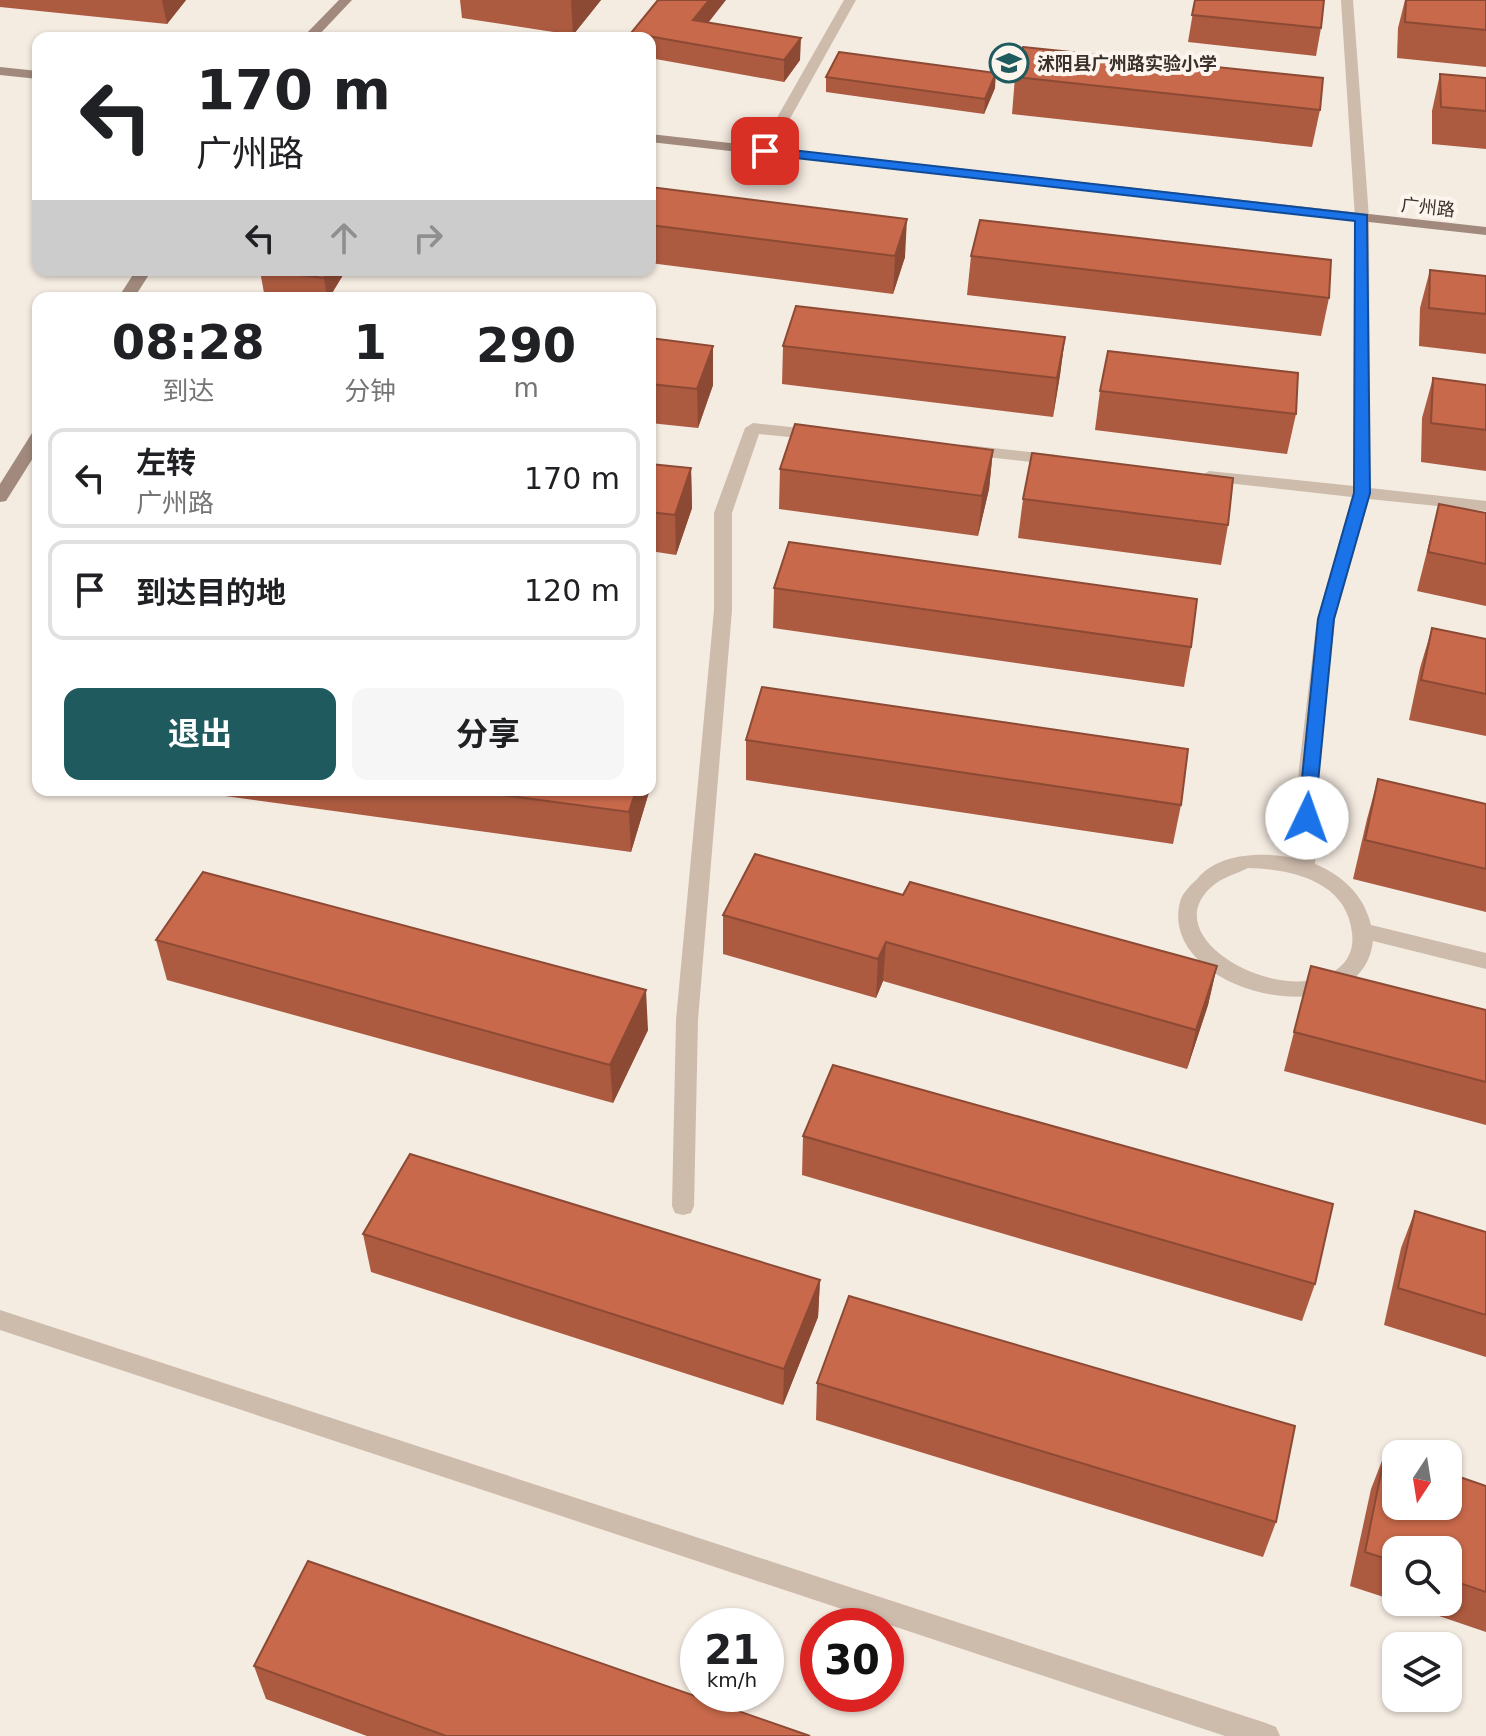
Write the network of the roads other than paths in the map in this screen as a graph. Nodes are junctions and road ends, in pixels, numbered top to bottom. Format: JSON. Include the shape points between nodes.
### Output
{"nodes":[{"id":1,"x":346,"y":0,"type":"edge"},
{"id":2,"x":850,"y":0,"type":"edge"},
{"id":3,"x":1347,"y":0,"type":"edge"},
{"id":4,"x":315,"y":32,"type":"edge"},
{"id":5,"x":0,"y":71,"type":"edge"},
{"id":6,"x":32,"y":74,"type":"edge"},
{"id":7,"x":656,"y":139,"type":"edge"},
{"id":8,"x":765,"y":151,"type":"junction"},
{"id":9,"x":1362,"y":218,"type":"junction"},
{"id":10,"x":1486,"y":231,"type":"edge"},
{"id":11,"x":831,"y":436,"type":"edge"},
{"id":12,"x":32,"y":446,"type":"edge"},
{"id":13,"x":940,"y":448,"type":"edge"},
{"id":14,"x":1081,"y":463,"type":"edge"},
{"id":15,"x":1190,"y":474,"type":"edge"},
{"id":16,"x":1362,"y":493,"type":"junction"},
{"id":17,"x":0,"y":497,"type":"edge"},
{"id":18,"x":1486,"y":506,"type":"edge"},
{"id":19,"x":1305,"y":868,"type":"junction"},
{"id":20,"x":1365,"y":931,"type":"junction"},
{"id":21,"x":1486,"y":961,"type":"edge"},
{"id":22,"x":683,"y":1206,"type":"dead end"},
{"id":23,"x":0,"y":1320,"type":"edge"},
{"id":24,"x":1266,"y":1736,"type":"edge"}],
"edges":[{"from":1,"to":4,"type":"street"},
{"from":2,"to":8,"type":"street"},
{"from":3,"to":9,"type":"street"},
{"from":5,"to":6,"type":"street"},
{"from":7,"to":8,"type":"street","name":"广州路"},
{"from":8,"to":9,"type":"street","name":"广州路"},
{"from":9,"to":10,"type":"street","name":"广州路"},
{"from":9,"to":16,"type":"street"},
{"from":11,"to":22,"type":"street","via":[[753,428],[723,513],[723,610],[687,1020]]},
{"from":12,"to":17,"type":"street"},
{"from":13,"to":14,"type":"street"},
{"from":15,"to":16,"type":"street"},
{"from":16,"to":18,"type":"street"},
{"from":16,"to":19,"type":"street","via":[[1326,619],[1309,768]]},
{"from":19,"to":20,"type":"street","via":[[1347,893]]},
{"from":19,"to":20,"type":"street","via":[[1246,861],[1201,882],[1189,901],[1188,922],[1196,944],[1239,980],[1300,991],[1328,985],[1350,971],[1363,953]]},
{"from":20,"to":21,"type":"street"},
{"from":23,"to":24,"type":"street"}]}
